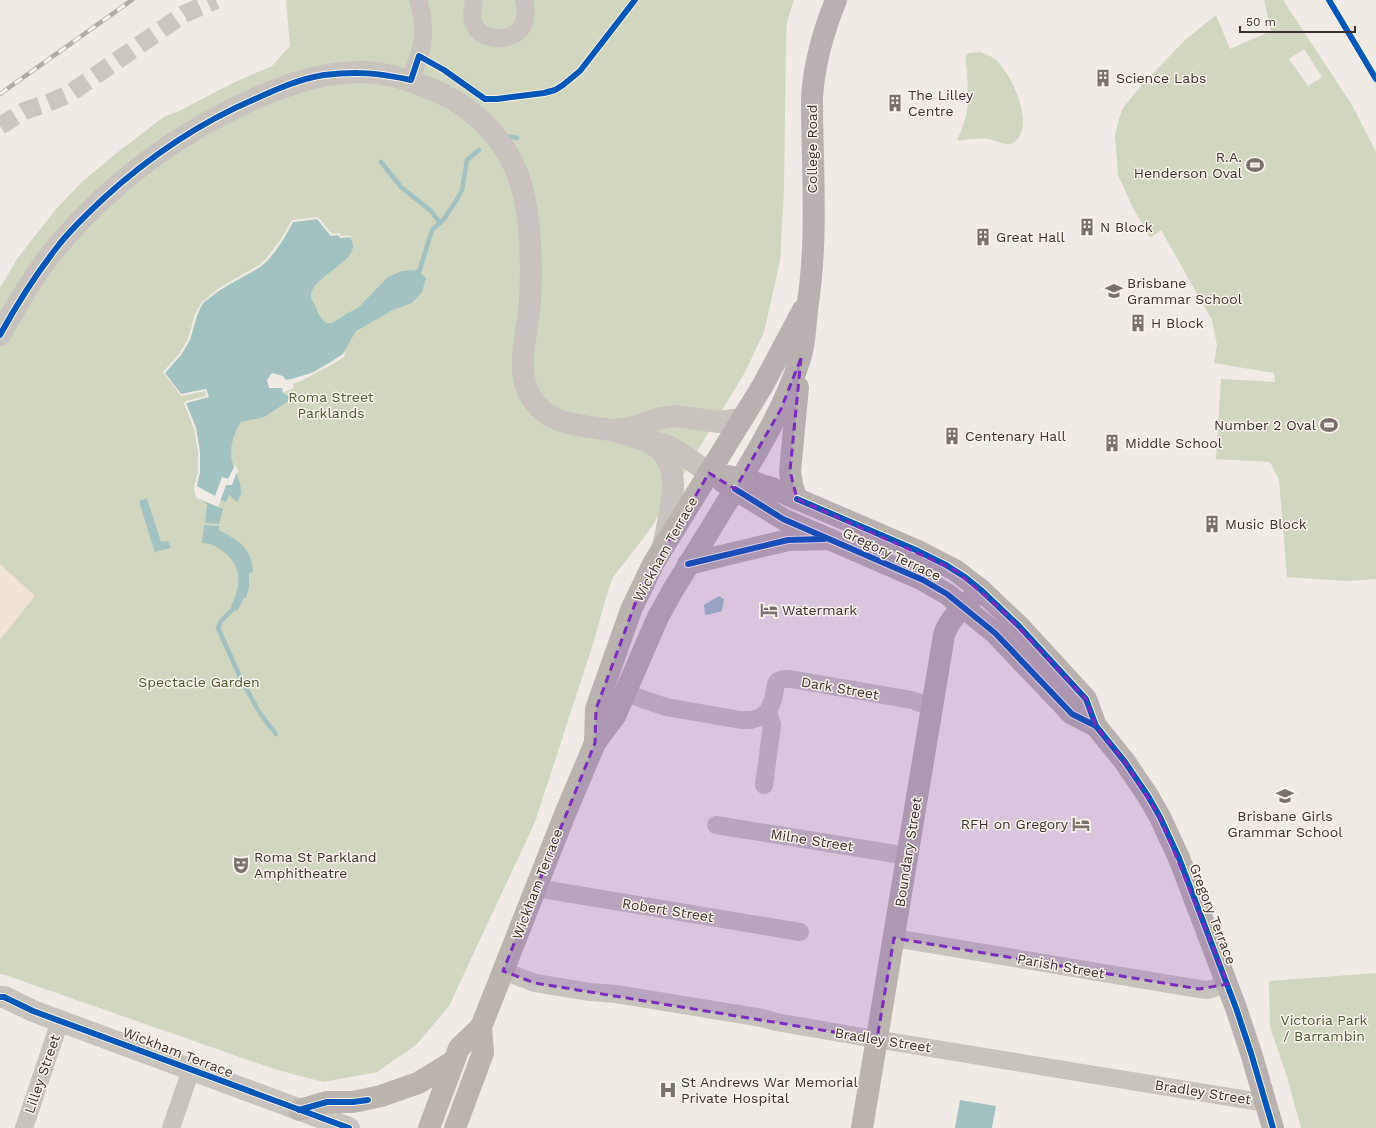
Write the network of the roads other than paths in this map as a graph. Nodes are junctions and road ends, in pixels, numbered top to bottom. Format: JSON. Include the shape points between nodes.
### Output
{"nodes":[{"id":1,"x":418,"y":0,"type":"edge"},
{"id":2,"x":474,"y":0,"type":"edge"},
{"id":3,"x":524,"y":0,"type":"edge"},
{"id":4,"x":836,"y":0,"type":"edge"},
{"id":5,"x":410,"y":80,"type":"junction"},
{"id":6,"x":808,"y":302,"type":"junction"},
{"id":7,"x":0,"y":335,"type":"edge"},
{"id":8,"x":801,"y":358,"type":"junction"},
{"id":9,"x":742,"y":419,"type":"junction"},
{"id":10,"x":612,"y":430,"type":"junction"},
{"id":11,"x":646,"y":440,"type":"junction"},
{"id":12,"x":709,"y":473,"type":"junction"},
{"id":13,"x":738,"y":484,"type":"junction"},
{"id":14,"x":797,"y":499,"type":"junction"},
{"id":15,"x":830,"y":539,"type":"junction"},
{"id":16,"x":663,"y":547,"type":"junction"},
{"id":17,"x":688,"y":564,"type":"junction"},
{"id":18,"x":981,"y":590,"type":"junction"},
{"id":19,"x":964,"y":607,"type":"junction"},
{"id":20,"x":625,"y":693,"type":"junction"},
{"id":21,"x":932,"y":706,"type":"junction"},
{"id":22,"x":768,"y":711,"type":"junction"},
{"id":23,"x":1096,"y":726,"type":"junction"},
{"id":24,"x":595,"y":743,"type":"junction"},
{"id":25,"x":764,"y":785,"type":"dead end"},
{"id":26,"x":716,"y":825,"type":"dead end"},
{"id":27,"x":908,"y":856,"type":"junction"},
{"id":28,"x":536,"y":888,"type":"junction"},
{"id":29,"x":800,"y":932,"type":"dead end"},
{"id":30,"x":894,"y":938,"type":"junction"},
{"id":31,"x":503,"y":971,"type":"junction"},
{"id":32,"x":1228,"y":984,"type":"junction"},
{"id":33,"x":0,"y":997,"type":"edge"},
{"id":34,"x":33,"y":1011,"type":"junction"},
{"id":35,"x":0,"y":1014,"type":"edge"},
{"id":36,"x":60,"y":1021,"type":"junction"},
{"id":37,"x":481,"y":1026,"type":"junction"},
{"id":38,"x":877,"y":1039,"type":"junction"},
{"id":39,"x":454,"y":1061,"type":"junction"},
{"id":40,"x":191,"y":1070,"type":"junction"},
{"id":41,"x":1266,"y":1102,"type":"junction"},
{"id":42,"x":298,"y":1110,"type":"junction"},
{"id":43,"x":24,"y":1128,"type":"edge"},
{"id":44,"x":171,"y":1128,"type":"edge"},
{"id":45,"x":349,"y":1128,"type":"edge"},
{"id":46,"x":428,"y":1128,"type":"edge"},
{"id":47,"x":455,"y":1128,"type":"edge"},
{"id":48,"x":862,"y":1128,"type":"edge"},
{"id":49,"x":1273,"y":1128,"type":"edge"}],
"edges":[{"from":1,"to":5,"type":"street","via":[[423,26],[422,38],[419,56]]},
{"from":2,"to":3,"type":"street","via":[[474,24],[489,37],[504,38],[515,35],[521,29],[526,9]]},
{"from":4,"to":6,"type":"main road","name":"College Road","via":[[822,39],[813,78],[813,250]]},
{"from":5,"to":7,"type":"street","via":[[366,72],[322,76],[296,82],[236,107],[194,130],[145,163],[87,213],[58,245]]},
{"from":5,"to":10,"type":"street","via":[[452,98],[483,121],[495,134],[516,169],[526,206],[531,262],[522,375],[534,402],[545,413],[569,424]]},
{"from":6,"to":8,"type":"main road","name":"College Road"},
{"from":6,"to":9,"type":"main road","name":"College Road"},
{"from":8,"to":13,"type":"main road","name":"College Road","via":[[781,409]]},
{"from":8,"to":14,"type":"main road","via":[[790,471]]},
{"from":9,"to":10,"type":"street","via":[[714,422],[674,416]]},
{"from":9,"to":12,"type":"main road","name":"College Road"},
{"from":10,"to":11,"type":"street"},
{"from":11,"to":12,"type":"street","via":[[668,446]]},
{"from":11,"to":16,"type":"street","via":[[663,452],[672,470],[672,499]]},
{"from":12,"to":13,"type":"main road","name":"Gregory Terrace"},
{"from":12,"to":16,"type":"main road","name":"Wickham Terrace"},
{"from":13,"to":14,"type":"main road","name":"Gregory Terrace","via":[[767,486]]},
{"from":13,"to":15,"type":"main road","name":"Gregory Terrace","via":[[783,519]]},
{"from":13,"to":17,"type":"main road","name":"Wickham Terrace"},
{"from":14,"to":18,"type":"main road","name":"Gregory Terrace","via":[[916,550],[955,570]]},
{"from":15,"to":17,"type":"main road","via":[[788,540]]},
{"from":15,"to":19,"type":"main road","name":"Gregory Terrace","via":[[923,580]]},
{"from":16,"to":24,"type":"main road","name":"Wickham Terrace","via":[[631,610],[598,702]]},
{"from":17,"to":20,"type":"main road","name":"Wickham Terrace","via":[[658,617]]},
{"from":18,"to":19,"type":"main road","name":"Boundary Street"},
{"from":18,"to":23,"type":"main road","name":"Gregory Terrace","via":[[1086,699]]},
{"from":19,"to":21,"type":"main road","name":"Boundary Street","via":[[947,626],[944,635]]},
{"from":19,"to":23,"type":"main road","name":"Gregory Terrace","via":[[995,633],[1072,714]]},
{"from":20,"to":22,"type":"street","via":[[666,707],[741,720],[756,719]]},
{"from":20,"to":24,"type":"main road","name":"Wickham Terrace","via":[[615,716]]},
{"from":21,"to":22,"type":"street","name":"Dark Street","via":[[912,700],[782,679],[776,684]]},
{"from":21,"to":27,"type":"main road","name":"Boundary Street"},
{"from":22,"to":25,"type":"street","name":"Dark Street","via":[[772,725]]},
{"from":23,"to":32,"type":"main road","name":"Gregory Terrace","via":[[1126,762],[1160,817],[1179,858]]},
{"from":24,"to":28,"type":"main road","name":"Wickham Terrace"},
{"from":26,"to":27,"type":"street","name":"Milne Street"},
{"from":27,"to":30,"type":"main road","name":"Boundary Street"},
{"from":28,"to":29,"type":"street","name":"Robert Street"},
{"from":28,"to":31,"type":"main road","name":"Wickham Terrace"},
{"from":30,"to":32,"type":"street","name":"Parish Street","via":[[1199,989],[1208,990]]},
{"from":30,"to":38,"type":"main road","name":"Boundary Street"},
{"from":31,"to":37,"type":"main road","name":"Wickham Terrace"},
{"from":31,"to":38,"type":"street","name":"Bradley Street","via":[[535,983],[616,994]]},
{"from":32,"to":41,"type":"main road","name":"Gregory Terrace"},
{"from":33,"to":34,"type":"street","name":"Wickham Terrace"},
{"from":34,"to":35,"type":"street","name":"Wickham Terrace"},
{"from":34,"to":36,"type":"street","name":"Wickham Terrace"},
{"from":36,"to":40,"type":"street","name":"Wickham Terrace"},
{"from":36,"to":43,"type":"street","name":"Lilley Street"},
{"from":37,"to":39,"type":"main road","name":"Wickham Terrace","via":[[459,1048]]},
{"from":37,"to":47,"type":"main road","name":"Wickham Terrace","via":[[483,1053]]},
{"from":38,"to":41,"type":"street","name":"Bradley Street"},
{"from":38,"to":48,"type":"main road","name":"Boundary Street"},
{"from":39,"to":42,"type":"main road","via":[[418,1083],[381,1096],[353,1102],[327,1102]]},
{"from":39,"to":46,"type":"main road","name":"Wickham Terrace"},
{"from":40,"to":42,"type":"street","name":"Wickham Terrace"},
{"from":40,"to":44,"type":"street"},
{"from":41,"to":49,"type":"main road","name":"Gregory Terrace"},
{"from":42,"to":45,"type":"street","name":"Wickham Terrace"}]}
